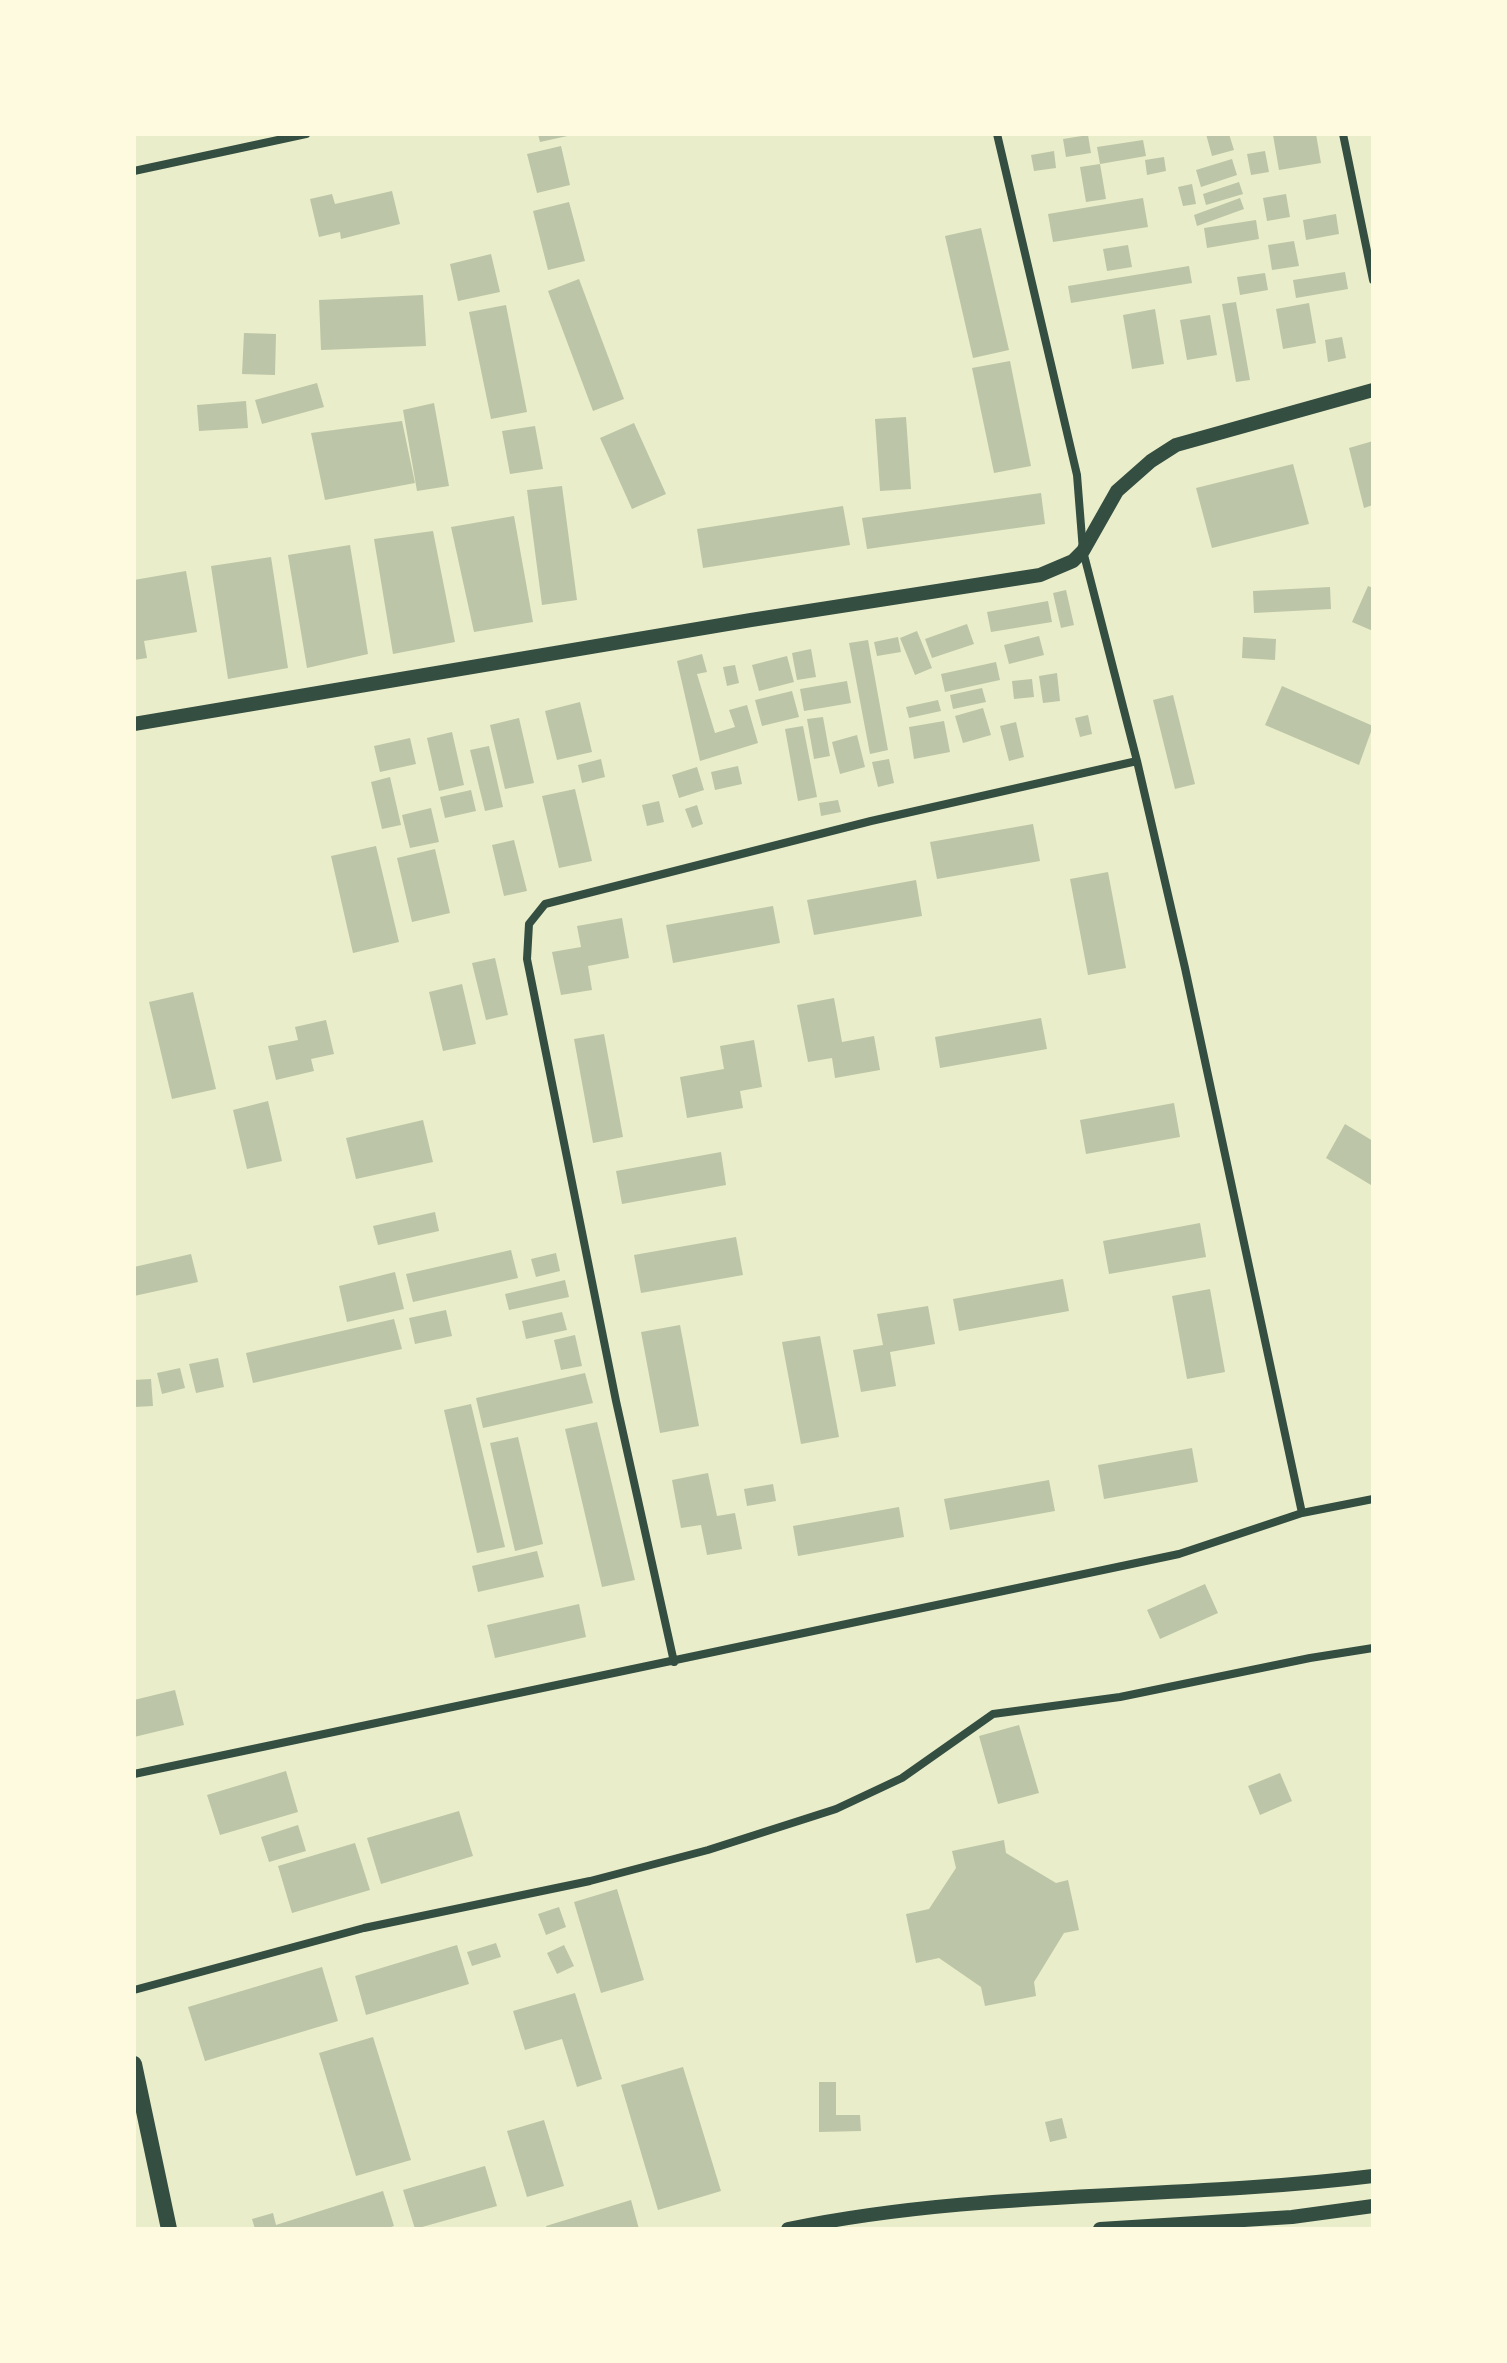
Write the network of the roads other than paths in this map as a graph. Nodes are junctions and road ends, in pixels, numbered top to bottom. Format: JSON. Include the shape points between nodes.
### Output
{"nodes":[{"id":1,"x":306,"y":134,"type":"edge"},
{"id":2,"x":997,"y":134,"type":"edge"},
{"id":3,"x":1343,"y":134,"type":"edge"},
{"id":4,"x":134,"y":171,"type":"edge"},
{"id":5,"x":1373,"y":280,"type":"edge"},
{"id":6,"x":1373,"y":390,"type":"edge"},
{"id":7,"x":1083,"y":551,"type":"junction"},
{"id":8,"x":134,"y":724,"type":"edge"},
{"id":9,"x":1137,"y":761,"type":"junction"},
{"id":10,"x":1373,"y":1499,"type":"edge"},
{"id":11,"x":1302,"y":1513,"type":"junction"},
{"id":12,"x":1373,"y":1648,"type":"edge"},
{"id":13,"x":674,"y":1662,"type":"junction"},
{"id":14,"x":134,"y":1774,"type":"edge"},
{"id":15,"x":134,"y":1990,"type":"edge"},
{"id":16,"x":134,"y":2064,"type":"edge"},
{"id":17,"x":1373,"y":2176,"type":"edge"},
{"id":18,"x":1373,"y":2206,"type":"edge"},
{"id":19,"x":169,"y":2229,"type":"edge"},
{"id":20,"x":788,"y":2229,"type":"edge"},
{"id":21,"x":1100,"y":2229,"type":"edge"}],
"edges":[{"from":1,"to":4,"type":"street"},
{"from":2,"to":7,"type":"street","via":[[1077,475]]},
{"from":3,"to":5,"type":"street"},
{"from":6,"to":7,"type":"street","via":[[1176,445],[1117,491]]},
{"from":7,"to":8,"type":"street","via":[[1040,575]]},
{"from":7,"to":9,"type":"street"},
{"from":9,"to":11,"type":"street"},
{"from":9,"to":13,"type":"street","via":[[871,821],[545,904],[529,924],[527,959]]},
{"from":10,"to":11,"type":"street"},
{"from":11,"to":13,"type":"street","via":[[1179,1554]]},
{"from":12,"to":15,"type":"street","via":[[1120,1697],[993,1714],[902,1778],[836,1809],[723,1846],[590,1881],[364,1928]]},
{"from":13,"to":14,"type":"street"},
{"from":16,"to":19,"type":"main road"},
{"from":17,"to":20,"type":"street","via":[[1006,2202],[841,2218]]},
{"from":18,"to":21,"type":"street","via":[[1292,2217]]}]}
